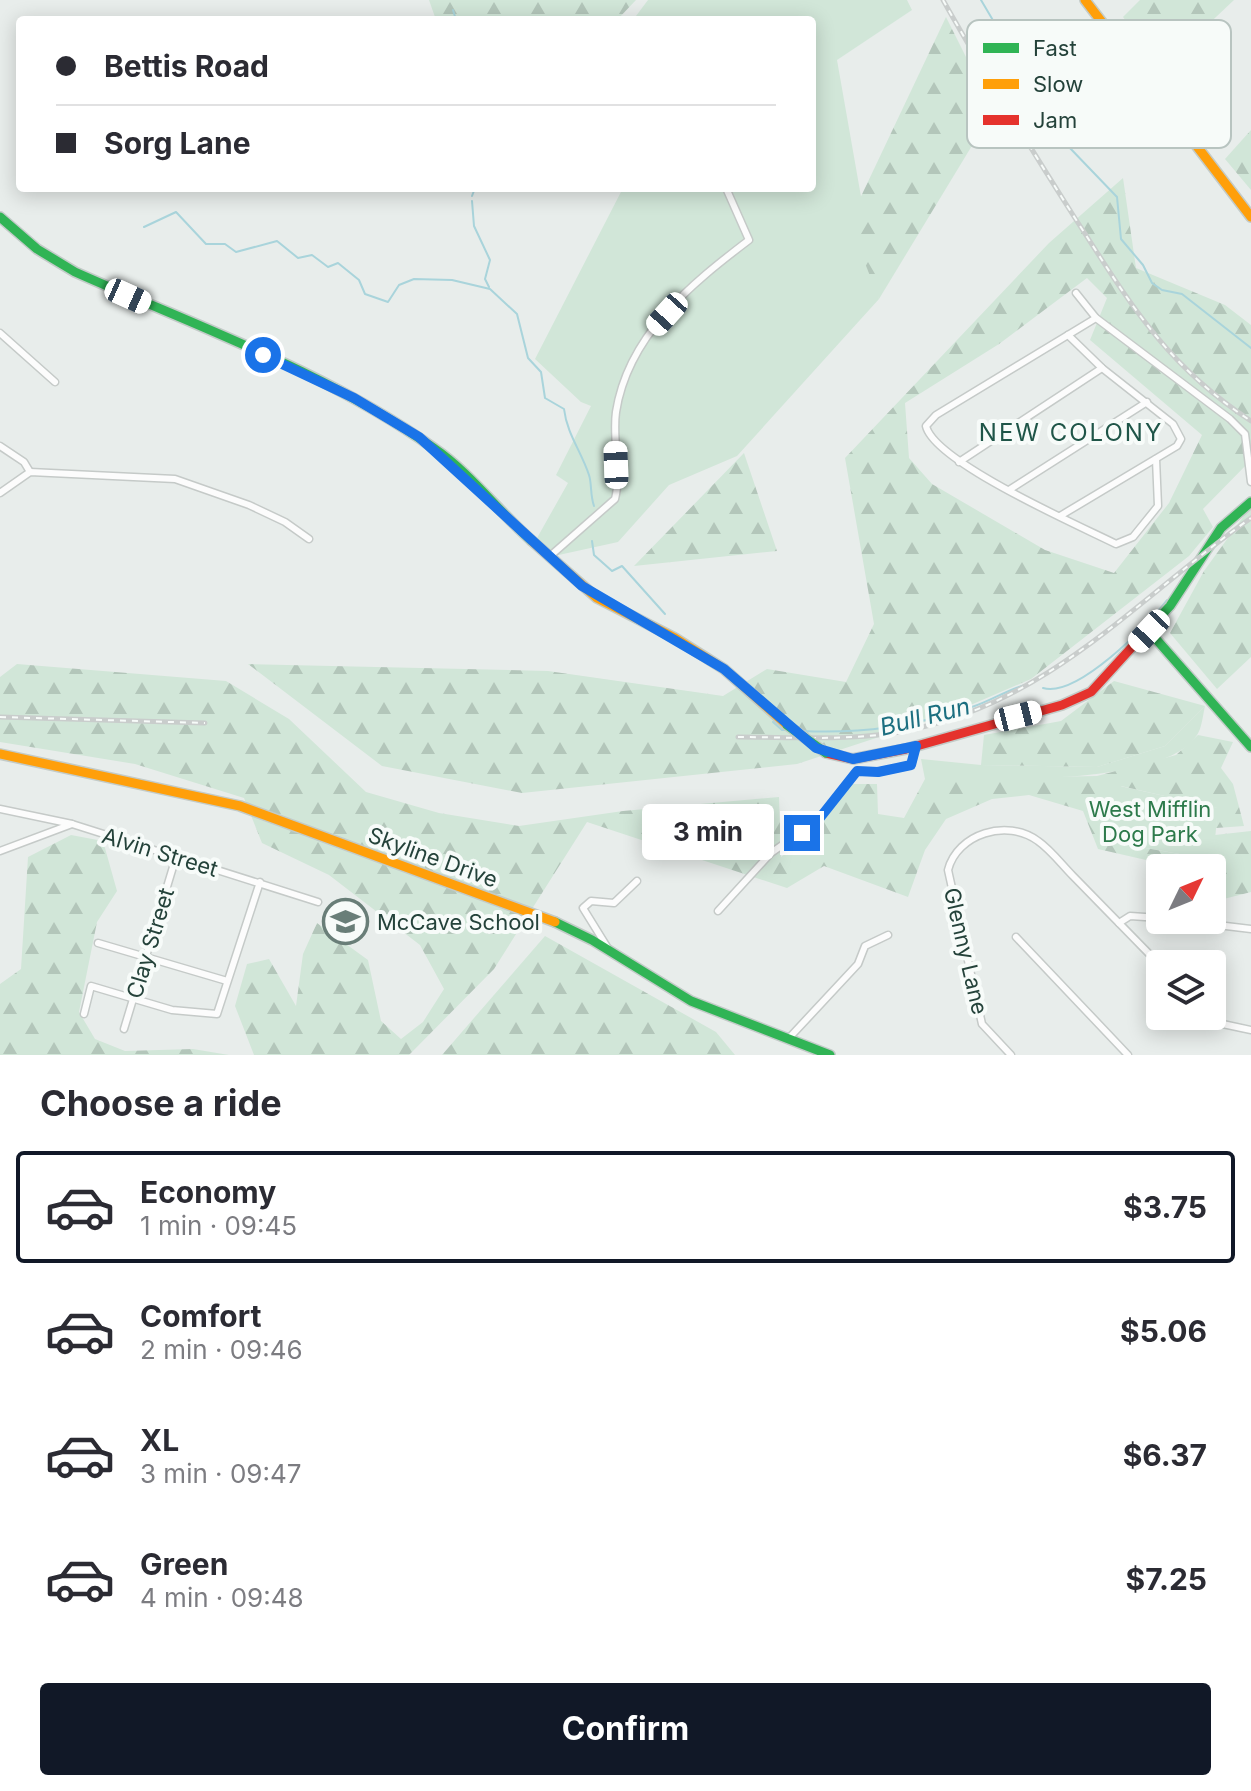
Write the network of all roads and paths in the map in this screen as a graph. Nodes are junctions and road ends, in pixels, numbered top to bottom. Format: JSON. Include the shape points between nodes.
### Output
{"nodes":[{"id":1,"x":1085,"y":0,"type":"edge"},
{"id":2,"x":1100,"y":20,"type":"edge"},
{"id":3,"x":1198,"y":148,"type":"edge"},
{"id":4,"x":728,"y":192,"type":"edge"},
{"id":5,"x":0,"y":217,"type":"edge"},
{"id":6,"x":1251,"y":217,"type":"edge"},
{"id":7,"x":1076,"y":293,"type":"dead end"},
{"id":8,"x":1096,"y":318,"type":"junction"},
{"id":9,"x":0,"y":333,"type":"edge"},
{"id":10,"x":1068,"y":335,"type":"junction"},
{"id":11,"x":1102,"y":368,"type":"junction"},
{"id":12,"x":55,"y":382,"type":"dead end"},
{"id":13,"x":1147,"y":402,"type":"junction"},
{"id":14,"x":0,"y":446,"type":"edge"},
{"id":15,"x":1156,"y":459,"type":"junction"},
{"id":16,"x":959,"y":462,"type":"junction"},
{"id":17,"x":30,"y":472,"type":"junction"},
{"id":18,"x":1251,"y":482,"type":"edge"},
{"id":19,"x":1009,"y":490,"type":"junction"},
{"id":20,"x":0,"y":493,"type":"edge"},
{"id":21,"x":1251,"y":502,"type":"edge"},
{"id":22,"x":1060,"y":516,"type":"junction"},
{"id":23,"x":309,"y":539,"type":"dead end"},
{"id":24,"x":549,"y":557,"type":"junction"},
{"id":25,"x":1149,"y":631,"type":"junction"},
{"id":26,"x":916,"y":746,"type":"junction"},
{"id":27,"x":1251,"y":747,"type":"edge"},
{"id":28,"x":0,"y":754,"type":"edge"},
{"id":29,"x":0,"y":809,"type":"edge"},
{"id":30,"x":72,"y":824,"type":"junction"},
{"id":31,"x":0,"y":851,"type":"edge"},
{"id":32,"x":176,"y":857,"type":"junction"},
{"id":33,"x":637,"y":881,"type":"dead end"},
{"id":34,"x":260,"y":882,"type":"junction"},
{"id":35,"x":318,"y":902,"type":"dead end"},
{"id":36,"x":718,"y":911,"type":"dead end"},
{"id":37,"x":1146,"y":917,"type":"edge"},
{"id":38,"x":1119,"y":923,"type":"junction"},
{"id":39,"x":1226,"y":926,"type":"edge"},
{"id":40,"x":1251,"y":929,"type":"edge"},
{"id":41,"x":888,"y":935,"type":"dead end"},
{"id":42,"x":1016,"y":937,"type":"dead end"},
{"id":43,"x":98,"y":943,"type":"dead end"},
{"id":44,"x":609,"y":950,"type":"junction"},
{"id":45,"x":1146,"y":951,"type":"edge"},
{"id":46,"x":147,"y":957,"type":"junction"},
{"id":47,"x":227,"y":981,"type":"junction"},
{"id":48,"x":134,"y":998,"type":"junction"},
{"id":49,"x":84,"y":1014,"type":"dead end"},
{"id":50,"x":1226,"y":1025,"type":"edge"},
{"id":51,"x":124,"y":1029,"type":"dead end"},
{"id":52,"x":1251,"y":1030,"type":"edge"},
{"id":53,"x":790,"y":1037,"type":"junction"},
{"id":54,"x":830,"y":1055,"type":"edge"},
{"id":55,"x":1011,"y":1055,"type":"edge"},
{"id":56,"x":1128,"y":1055,"type":"edge"}],
"edges":[{"from":1,"to":2,"type":"street"},
{"from":3,"to":6,"type":"street"},
{"from":4,"to":24,"type":"street","via":[[749,240],[705,273],[638,348],[616,412],[615,499]]},
{"from":5,"to":24,"type":"street","via":[[75,272],[385,415],[439,451]]},
{"from":7,"to":8,"type":"street"},
{"from":8,"to":10,"type":"street"},
{"from":8,"to":18,"type":"street","via":[[1245,434]]},
{"from":9,"to":12,"type":"street"},
{"from":10,"to":11,"type":"street"},
{"from":10,"to":16,"type":"street","via":[[926,426]]},
{"from":11,"to":13,"type":"street"},
{"from":11,"to":16,"type":"street"},
{"from":13,"to":15,"type":"street","via":[[1173,424],[1181,439]]},
{"from":13,"to":19,"type":"street"},
{"from":14,"to":17,"type":"street"},
{"from":15,"to":22,"type":"street"},
{"from":15,"to":22,"type":"street","via":[[1158,506],[1126,543],[1116,544]]},
{"from":16,"to":19,"type":"street"},
{"from":17,"to":20,"type":"street"},
{"from":17,"to":23,"type":"street","via":[[175,479],[249,505]]},
{"from":19,"to":22,"type":"street"},
{"from":21,"to":25,"type":"street","via":[[1221,528]]},
{"from":24,"to":26,"type":"street","bridge":true,"via":[[597,598],[724,669],[826,753],[853,759]]},
{"from":25,"to":26,"type":"street","via":[[1091,692],[1075,701]]},
{"from":25,"to":27,"type":"street"},
{"from":26,"to":36,"type":"street","via":[[911,765],[857,771],[819,819],[771,853]]},
{"from":28,"to":44,"type":"street","name":"Skyline Drive","via":[[240,806],[549,919]]},
{"from":29,"to":30,"type":"street","name":"Alvin Street"},
{"from":30,"to":31,"type":"street"},
{"from":30,"to":32,"type":"street","name":"Alvin Street"},
{"from":32,"to":34,"type":"street","name":"Alvin Street"},
{"from":32,"to":46,"type":"street","name":"Clay Street"},
{"from":33,"to":44,"type":"street","via":[[614,903],[591,901],[583,908]]},
{"from":34,"to":35,"type":"street","name":"Alvin Street"},
{"from":34,"to":47,"type":"street"},
{"from":37,"to":38,"type":"street","via":[[1130,916]]},
{"from":38,"to":45,"type":"street","name":"Glenny Lane"},
{"from":38,"to":55,"type":"street","name":"Glenny Lane","via":[[1037,839],[1007,831],[977,835],[952,855],[948,870],[982,1024]]},
{"from":39,"to":40,"type":"street"},
{"from":41,"to":53,"type":"street","via":[[865,946],[858,964]]},
{"from":42,"to":56,"type":"street"},
{"from":43,"to":46,"type":"street"},
{"from":44,"to":53,"type":"street","name":"Skyline Drive","via":[[691,1001]]},
{"from":46,"to":47,"type":"street"},
{"from":46,"to":48,"type":"street","name":"Clay Street"},
{"from":47,"to":48,"type":"street","via":[[217,1014],[172,1010]]},
{"from":48,"to":49,"type":"street","via":[[91,986]]},
{"from":48,"to":51,"type":"street","name":"Clay Street"},
{"from":50,"to":52,"type":"street"},
{"from":53,"to":54,"type":"street","name":"Skyline Drive"}]}
